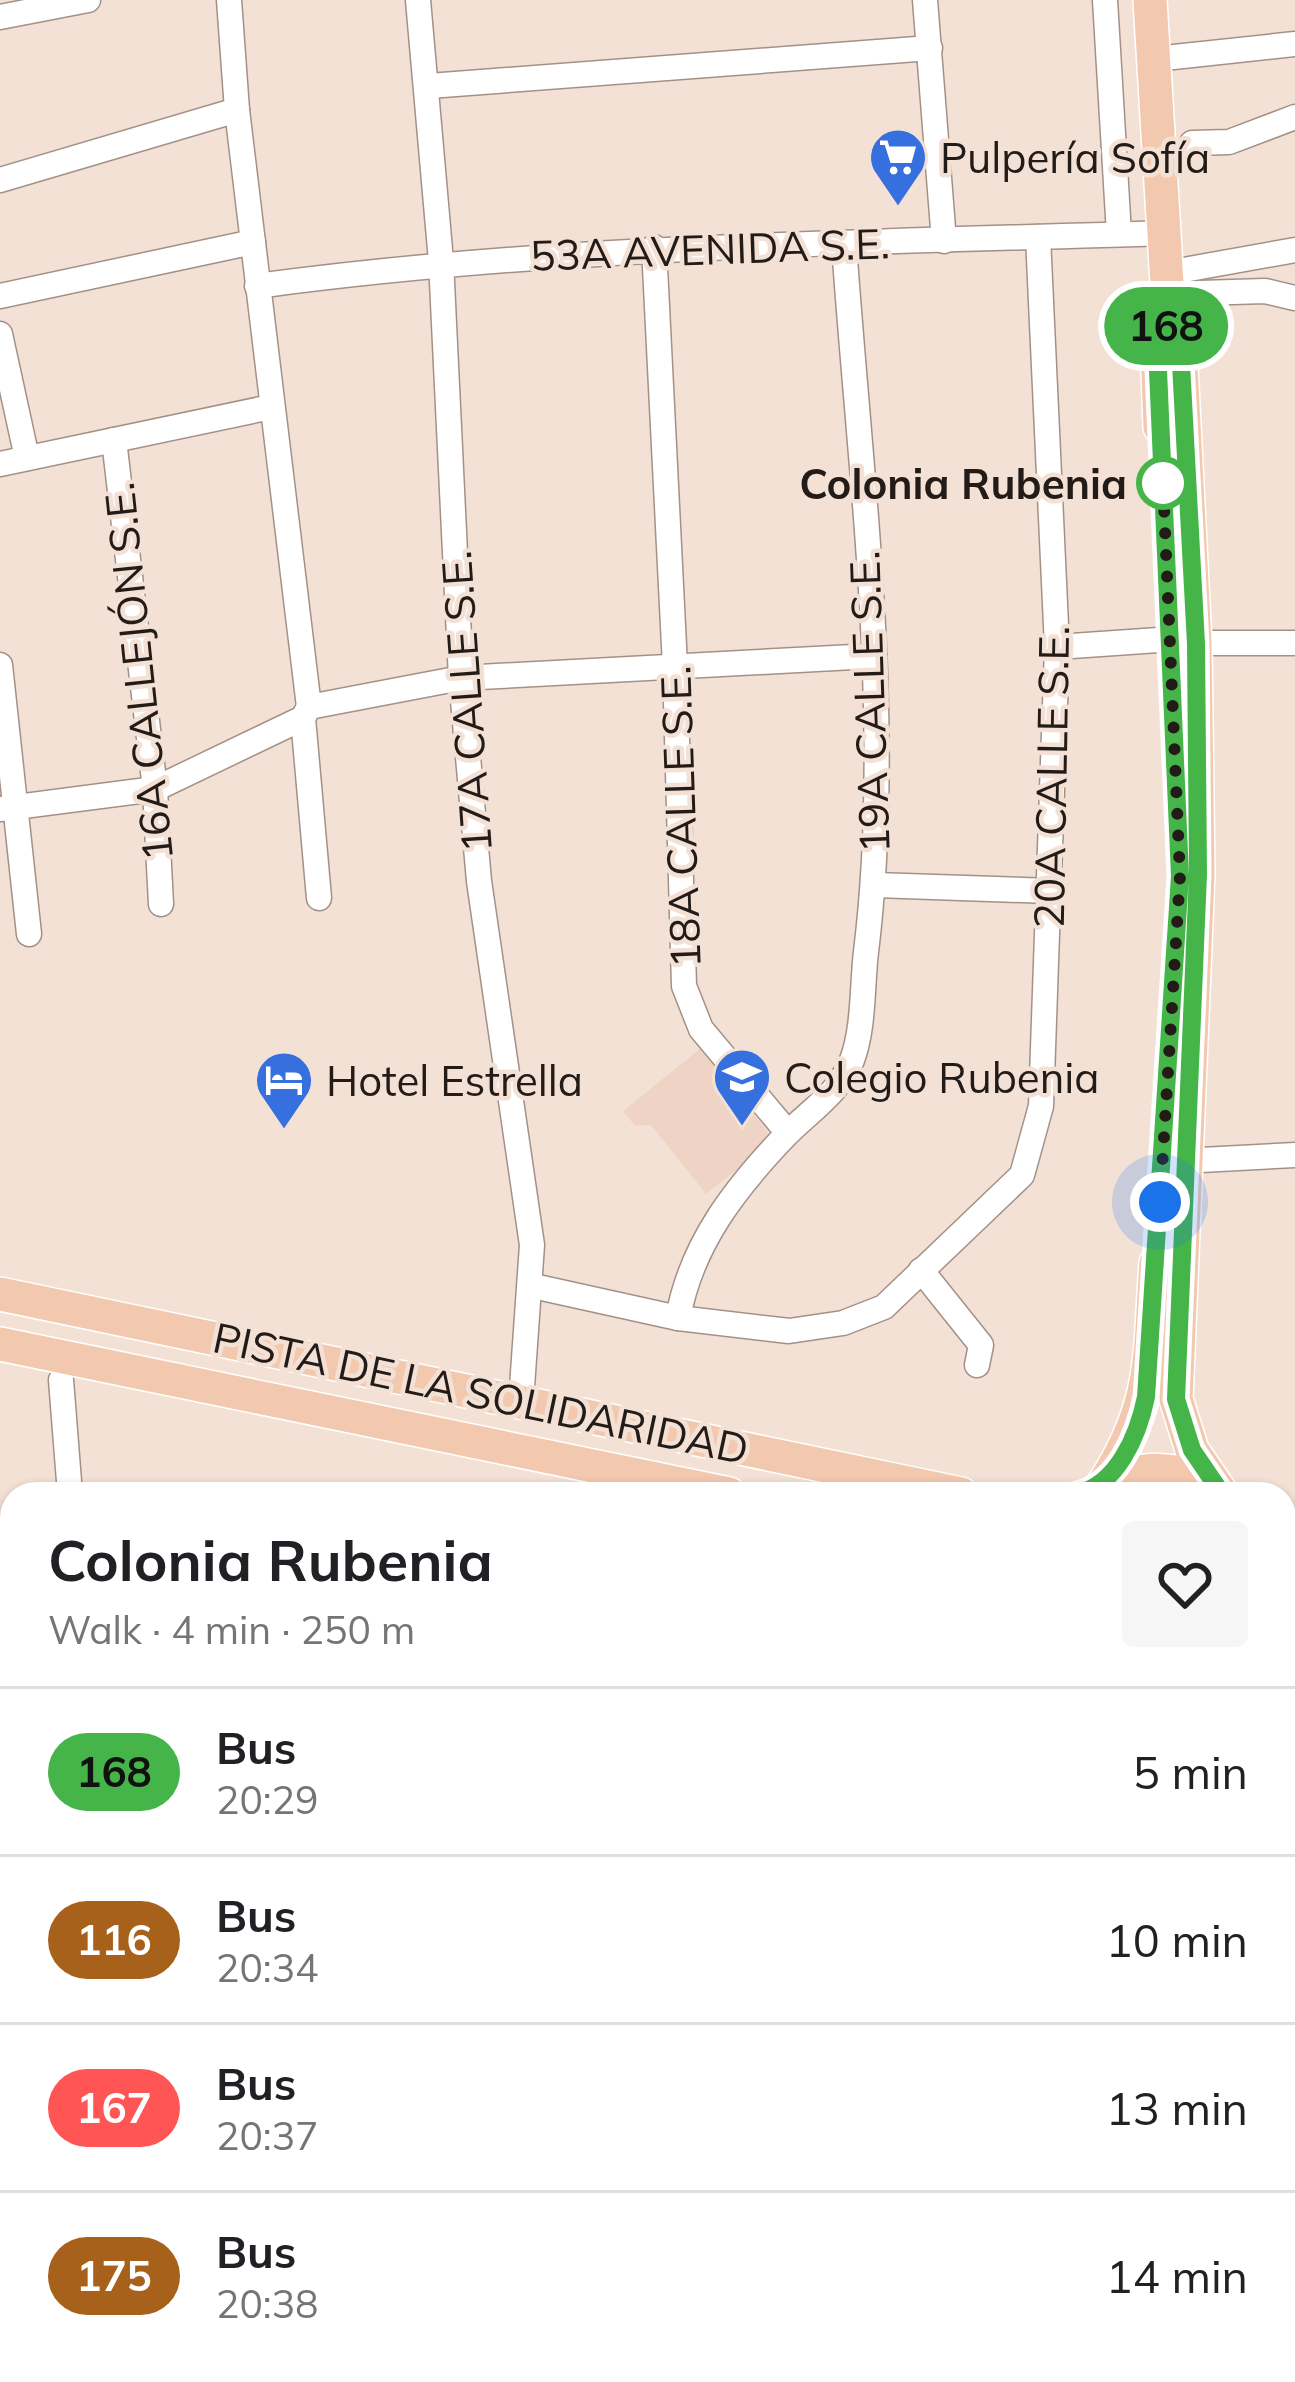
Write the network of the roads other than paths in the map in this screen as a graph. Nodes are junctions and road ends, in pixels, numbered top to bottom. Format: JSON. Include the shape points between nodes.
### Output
{"nodes":[{"id":1,"x":88,"y":0,"type":"edge"},
{"id":2,"x":229,"y":0,"type":"edge"},
{"id":3,"x":418,"y":0,"type":"edge"},
{"id":4,"x":925,"y":0,"type":"edge"},
{"id":5,"x":1105,"y":0,"type":"edge"},
{"id":6,"x":1150,"y":0,"type":"edge"},
{"id":7,"x":0,"y":17,"type":"edge"},
{"id":8,"x":1295,"y":44,"type":"edge"},
{"id":9,"x":930,"y":48,"type":"junction"},
{"id":10,"x":1155,"y":59,"type":"junction"},
{"id":11,"x":429,"y":86,"type":"junction"},
{"id":12,"x":237,"y":110,"type":"junction"},
{"id":13,"x":1295,"y":117,"type":"edge"},
{"id":14,"x":1192,"y":143,"type":"dead end"},
{"id":15,"x":0,"y":180,"type":"edge"},
{"id":16,"x":1165,"y":232,"type":"junction"},
{"id":17,"x":1119,"y":234,"type":"junction"},
{"id":18,"x":1038,"y":237,"type":"junction"},
{"id":19,"x":944,"y":241,"type":"junction"},
{"id":20,"x":254,"y":242,"type":"junction"},
{"id":21,"x":844,"y":245,"type":"junction"},
{"id":22,"x":654,"y":247,"type":"junction"},
{"id":23,"x":1295,"y":250,"type":"edge"},
{"id":24,"x":441,"y":261,"type":"junction"},
{"id":25,"x":257,"y":286,"type":"junction"},
{"id":26,"x":1168,"y":295,"type":"junction"},
{"id":27,"x":0,"y":296,"type":"edge"},
{"id":28,"x":1295,"y":298,"type":"edge"},
{"id":29,"x":0,"y":334,"type":"edge"},
{"id":30,"x":272,"y":407,"type":"junction"},
{"id":31,"x":114,"y":440,"type":"junction"},
{"id":32,"x":27,"y":458,"type":"junction"},
{"id":33,"x":0,"y":464,"type":"edge"},
{"id":34,"x":1184,"y":642,"type":"junction"},
{"id":35,"x":1295,"y":643,"type":"edge"},
{"id":36,"x":1057,"y":647,"type":"junction"},
{"id":37,"x":872,"y":656,"type":"junction"},
{"id":38,"x":0,"y":665,"type":"edge"},
{"id":39,"x":676,"y":666,"type":"junction"},
{"id":40,"x":461,"y":678,"type":"junction"},
{"id":41,"x":306,"y":713,"type":"junction"},
{"id":42,"x":155,"y":789,"type":"junction"},
{"id":43,"x":8,"y":808,"type":"edge"},
{"id":44,"x":874,"y":885,"type":"junction"},
{"id":45,"x":1051,"y":892,"type":"junction"},
{"id":46,"x":320,"y":898,"type":"dead end"},
{"id":47,"x":161,"y":904,"type":"dead end"},
{"id":48,"x":29,"y":934,"type":"dead end"},
{"id":49,"x":788,"y":1133,"type":"junction"},
{"id":50,"x":1295,"y":1155,"type":"edge"},
{"id":51,"x":1182,"y":1161,"type":"junction"},
{"id":52,"x":921,"y":1270,"type":"junction"},
{"id":53,"x":533,"y":1286,"type":"junction"},
{"id":54,"x":0,"y":1294,"type":"edge"},
{"id":55,"x":0,"y":1313,"type":"edge"},
{"id":56,"x":678,"y":1318,"type":"junction"},
{"id":57,"x":0,"y":1344,"type":"edge"},
{"id":58,"x":977,"y":1365,"type":"dead end"},
{"id":59,"x":0,"y":1366,"type":"edge"},
{"id":60,"x":62,"y":1380,"type":"junction"},
{"id":61,"x":521,"y":1401,"type":"junction"},
{"id":62,"x":425,"y":1418,"type":"junction"},
{"id":63,"x":69,"y":1482,"type":"edge"},
{"id":64,"x":561,"y":1482,"type":"edge"},
{"id":65,"x":681,"y":1482,"type":"edge"},
{"id":66,"x":796,"y":1482,"type":"edge"},
{"id":67,"x":904,"y":1482,"type":"edge"},
{"id":68,"x":1100,"y":1482,"type":"edge"},
{"id":69,"x":1113,"y":1482,"type":"edge"},
{"id":70,"x":1203,"y":1482,"type":"edge"},
{"id":71,"x":1214,"y":1482,"type":"edge"}],
"edges":[{"from":1,"to":7,"type":"street"},
{"from":2,"to":12,"type":"street"},
{"from":3,"to":11,"type":"street","name":"17A CALLE S.E."},
{"from":4,"to":9,"type":"street"},
{"from":5,"to":17,"type":"street"},
{"from":6,"to":10,"type":"main road"},
{"from":8,"to":10,"type":"street"},
{"from":9,"to":11,"type":"street"},
{"from":9,"to":19,"type":"street"},
{"from":10,"to":16,"type":"main road"},
{"from":11,"to":24,"type":"street","name":"17A CALLE S.E."},
{"from":12,"to":15,"type":"street"},
{"from":12,"to":20,"type":"street"},
{"from":13,"to":14,"type":"street","via":[[1228,142]]},
{"from":16,"to":17,"type":"street","name":"53A AVENIDA S.E."},
{"from":16,"to":26,"type":"main road"},
{"from":17,"to":18,"type":"street","name":"53A AVENIDA S.E."},
{"from":18,"to":19,"type":"street","name":"53A AVENIDA S.E."},
{"from":18,"to":36,"type":"street","name":"20A CALLE S.E."},
{"from":19,"to":21,"type":"street","name":"53A AVENIDA S.E."},
{"from":20,"to":25,"type":"street"},
{"from":20,"to":27,"type":"street"},
{"from":21,"to":22,"type":"street","name":"53A AVENIDA S.E."},
{"from":21,"to":37,"type":"street","name":"19A CALLE S.E."},
{"from":22,"to":24,"type":"street","name":"53A AVENIDA S.E."},
{"from":22,"to":39,"type":"street","name":"18A CALLE S.E."},
{"from":23,"to":26,"type":"street"},
{"from":24,"to":25,"type":"street","name":"53A AVENIDA S.E."},
{"from":24,"to":40,"type":"street","name":"17A CALLE S.E."},
{"from":25,"to":30,"type":"street"},
{"from":26,"to":28,"type":"street","via":[[1264,291]]},
{"from":26,"to":34,"type":"main road","via":[[1180,345]]},
{"from":29,"to":32,"type":"street"},
{"from":30,"to":31,"type":"street"},
{"from":30,"to":41,"type":"street"},
{"from":31,"to":32,"type":"street"},
{"from":31,"to":42,"type":"street","name":"16A CALLEJÓN S.E."},
{"from":32,"to":33,"type":"street"},
{"from":34,"to":35,"type":"street"},
{"from":34,"to":36,"type":"street"},
{"from":34,"to":51,"type":"main road","via":[[1198,874]]},
{"from":34,"to":68,"type":"main road","via":[[1180,876],[1146,1397],[1129,1447]]},
{"from":36,"to":45,"type":"street","name":"20A CALLE S.E."},
{"from":37,"to":39,"type":"street"},
{"from":37,"to":44,"type":"street","name":"19A CALLE S.E."},
{"from":38,"to":43,"type":"street"},
{"from":39,"to":40,"type":"street"},
{"from":39,"to":49,"type":"street","name":"18A CALLE S.E.","via":[[684,986],[701,1029]]},
{"from":40,"to":41,"type":"street"},
{"from":40,"to":53,"type":"street","name":"17A CALLE S.E."},
{"from":41,"to":42,"type":"street"},
{"from":41,"to":46,"type":"street"},
{"from":42,"to":43,"type":"street"},
{"from":42,"to":47,"type":"street","name":"16A CALLEJÓN S.E."},
{"from":43,"to":48,"type":"street"},
{"from":44,"to":45,"type":"street"},
{"from":44,"to":49,"type":"street","name":"19A CALLE S.E.","via":[[854,1056],[837,1091]]},
{"from":45,"to":52,"type":"street","name":"20A CALLE S.E.","via":[[1041,1106],[1022,1175]]},
{"from":49,"to":56,"type":"street","via":[[712,1223]]},
{"from":50,"to":51,"type":"street"},
{"from":51,"to":71,"type":"main road","via":[[1176,1399],[1192,1450]]},
{"from":52,"to":56,"type":"street","name":"20A CALLE S.E.","via":[[884,1307],[843,1323],[789,1331]]},
{"from":52,"to":58,"type":"street","via":[[981,1345]]},
{"from":53,"to":56,"type":"street","name":"20A CALLE S.E."},
{"from":53,"to":61,"type":"street","name":"17A CALLE S.E."},
{"from":54,"to":61,"type":"main road","name":"PISTA DE LA SOLIDARIDAD"},
{"from":55,"to":62,"type":"main road","name":"PISTA DE LA SOLIDARIDAD"},
{"from":57,"to":62,"type":"main road","name":"PISTA DE LA SOLIDARIDAD"},
{"from":59,"to":60,"type":"main road","name":"PISTA DE LA SOLIDARIDAD"},
{"from":60,"to":63,"type":"street"},
{"from":60,"to":64,"type":"main road","name":"PISTA DE LA SOLIDARIDAD"},
{"from":61,"to":67,"type":"main road","name":"PISTA DE LA SOLIDARIDAD"},
{"from":62,"to":65,"type":"main road"},
{"from":62,"to":66,"type":"main road"},
{"from":69,"to":70,"type":"main road","via":[[1159,1469]]}]}
